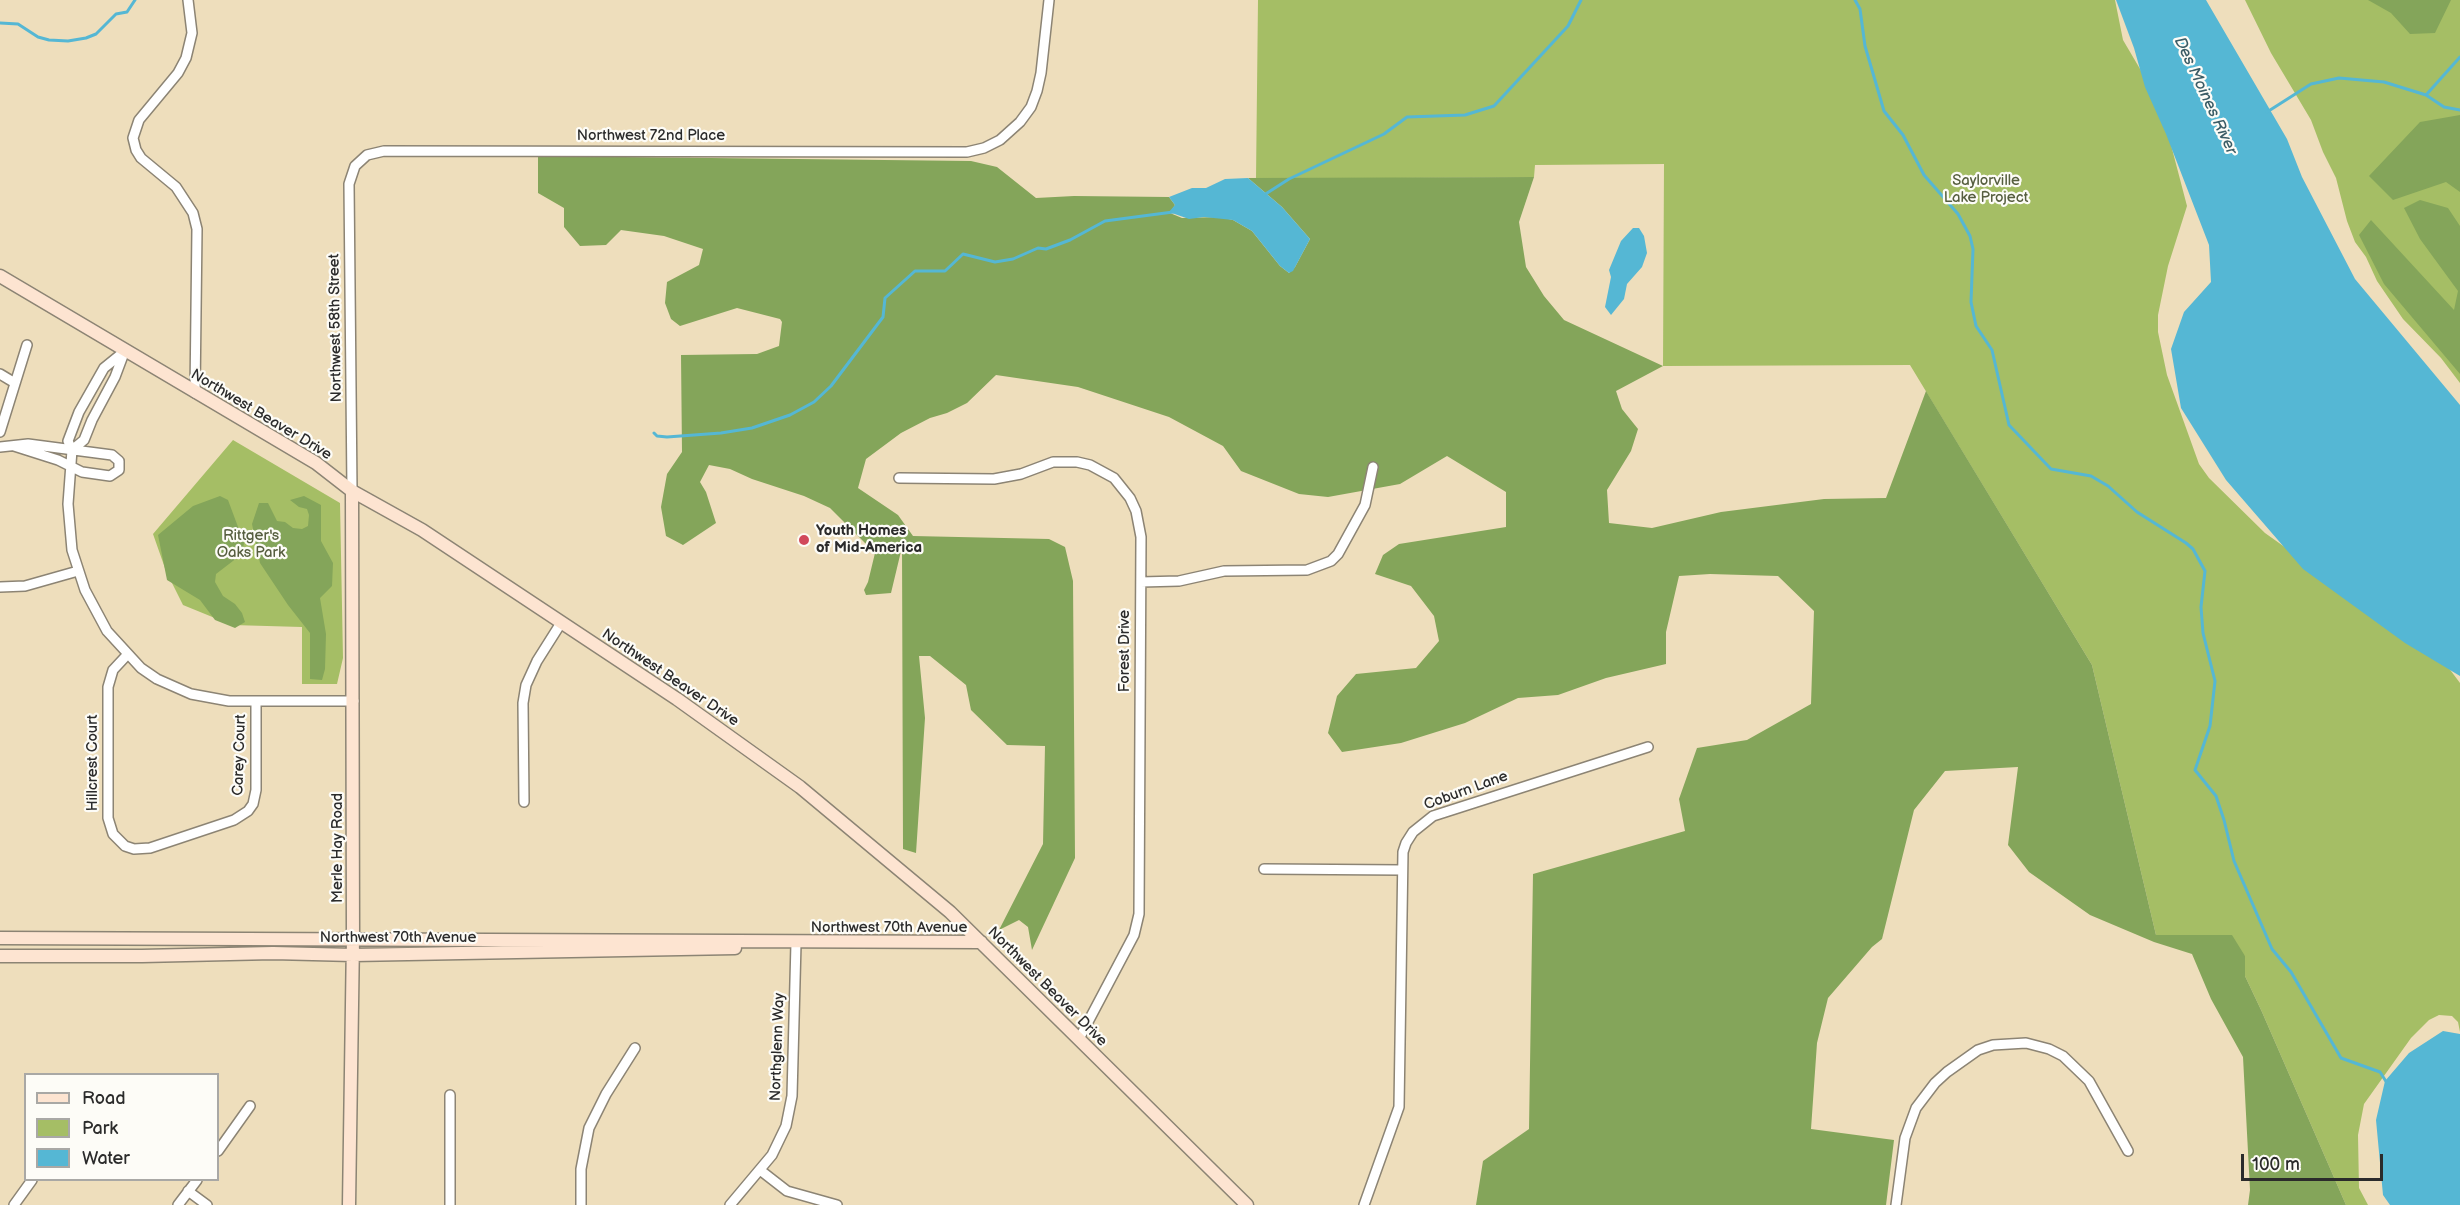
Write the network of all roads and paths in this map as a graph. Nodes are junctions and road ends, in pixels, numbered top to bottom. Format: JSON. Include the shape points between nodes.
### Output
{"nodes":[{"id":1,"x":188,"y":0,"type":"edge"},
{"id":2,"x":1049,"y":0,"type":"edge"},
{"id":3,"x":355,"y":166,"type":"joint"},
{"id":4,"x":0,"y":276,"type":"edge"},
{"id":5,"x":27,"y":345,"type":"dead end"},
{"id":6,"x":125,"y":351,"type":"junction"},
{"id":7,"x":0,"y":374,"type":"edge"},
{"id":8,"x":15,"y":383,"type":"junction"},
{"id":9,"x":195,"y":393,"type":"junction"},
{"id":10,"x":0,"y":432,"type":"edge"},
{"id":11,"x":14,"y":446,"type":"junction"},
{"id":12,"x":0,"y":447,"type":"edge"},
{"id":13,"x":72,"y":450,"type":"junction"},
{"id":14,"x":71,"y":465,"type":"junction"},
{"id":15,"x":1373,"y":467,"type":"dead end"},
{"id":16,"x":899,"y":478,"type":"dead end"},
{"id":17,"x":352,"y":491,"type":"junction"},
{"id":18,"x":78,"y":571,"type":"junction"},
{"id":19,"x":1141,"y":582,"type":"junction"},
{"id":20,"x":0,"y":587,"type":"edge"},
{"id":21,"x":561,"y":624,"type":"junction"},
{"id":22,"x":128,"y":655,"type":"junction"},
{"id":23,"x":256,"y":701,"type":"junction"},
{"id":24,"x":354,"y":701,"type":"junction"},
{"id":25,"x":1648,"y":747,"type":"dead end"},
{"id":26,"x":524,"y":802,"type":"dead end"},
{"id":27,"x":150,"y":848,"type":"joint"},
{"id":28,"x":1264,"y":868,"type":"dead end"},
{"id":29,"x":1402,"y":870,"type":"junction"},
{"id":30,"x":0,"y":938,"type":"edge"},
{"id":31,"x":353,"y":938,"type":"junction"},
{"id":32,"x":981,"y":942,"type":"junction"},
{"id":33,"x":796,"y":943,"type":"junction"},
{"id":34,"x":353,"y":955,"type":"junction"},
{"id":35,"x":0,"y":956,"type":"edge"},
{"id":36,"x":1079,"y":1039,"type":"junction"},
{"id":37,"x":635,"y":1048,"type":"dead end"},
{"id":38,"x":450,"y":1095,"type":"dead end"},
{"id":39,"x":250,"y":1106,"type":"dead end"},
{"id":40,"x":219,"y":1150,"type":"edge"},
{"id":41,"x":2128,"y":1151,"type":"dead end"},
{"id":42,"x":760,"y":1170,"type":"junction"},
{"id":43,"x":31,"y":1181,"type":"edge"},
{"id":44,"x":196,"y":1181,"type":"edge"},
{"id":45,"x":188,"y":1191,"type":"junction"},
{"id":46,"x":14,"y":1205,"type":"edge"},
{"id":47,"x":178,"y":1205,"type":"edge"},
{"id":48,"x":207,"y":1205,"type":"edge"},
{"id":49,"x":349,"y":1205,"type":"edge"},
{"id":50,"x":450,"y":1205,"type":"edge"},
{"id":51,"x":581,"y":1205,"type":"edge"},
{"id":52,"x":730,"y":1205,"type":"edge"},
{"id":53,"x":837,"y":1205,"type":"edge"},
{"id":54,"x":1247,"y":1205,"type":"edge"},
{"id":55,"x":1364,"y":1205,"type":"edge"},
{"id":56,"x":1896,"y":1205,"type":"edge"}],
"edges":[{"from":1,"to":9,"type":"street","via":[[192,33],[186,58],[139,120],[133,138],[141,158],[176,188],[194,213]]},
{"from":2,"to":3,"type":"street","name":"Northwest 72nd Place","via":[[1039,82],[1031,107],[1000,140],[984,148],[952,153],[384,151],[368,155]]},
{"from":3,"to":17,"type":"street","name":"Northwest 58th Street","via":[[349,184]]},
{"from":4,"to":6,"type":"main road","name":"Northwest Beaver Drive"},
{"from":5,"to":8,"type":"street"},
{"from":6,"to":9,"type":"main road","name":"Northwest Beaver Drive"},
{"from":6,"to":13,"type":"street","via":[[84,440]]},
{"from":6,"to":13,"type":"street","via":[[104,368],[79,412],[68,441]]},
{"from":7,"to":8,"type":"street"},
{"from":8,"to":10,"type":"street"},
{"from":9,"to":17,"type":"main road","name":"Northwest Beaver Drive","via":[[316,463]]},
{"from":11,"to":12,"type":"street"},
{"from":11,"to":13,"type":"street"},
{"from":11,"to":14,"type":"street"},
{"from":13,"to":14,"type":"street"},
{"from":13,"to":14,"type":"street","via":[[112,455],[120,466],[110,476],[82,472]]},
{"from":14,"to":18,"type":"street","via":[[69,527]]},
{"from":15,"to":19,"type":"street","via":[[1365,505],[1331,561],[1307,570],[1224,571],[1179,582]]},
{"from":16,"to":19,"type":"street","name":"Forest Drive","via":[[994,478],[1014,476],[1053,462],[1090,465],[1118,483],[1137,511]]},
{"from":17,"to":21,"type":"main road","name":"Northwest Beaver Drive","via":[[422,530]]},
{"from":17,"to":24,"type":"main road","name":"Merle Hay Road"},
{"from":18,"to":20,"type":"street","via":[[25,586]]},
{"from":18,"to":22,"type":"street","via":[[107,631]]},
{"from":19,"to":36,"type":"street","name":"Forest Drive","via":[[1139,914],[1134,935]]},
{"from":21,"to":26,"type":"street","via":[[526,685]]},
{"from":21,"to":32,"type":"main road","name":"Northwest Beaver Drive","via":[[677,699],[800,787]]},
{"from":22,"to":23,"type":"street","via":[[157,679],[191,694]]},
{"from":22,"to":27,"type":"street","name":"Hillcrest Court","via":[[113,670],[108,687],[108,818],[113,834],[125,846]]},
{"from":23,"to":24,"type":"street"},
{"from":23,"to":27,"type":"street","name":"Carey Court","via":[[256,790],[248,811],[234,820]]},
{"from":24,"to":31,"type":"main road","name":"Merle Hay Road"},
{"from":25,"to":29,"type":"street","name":"Coburn Lane","via":[[1433,816],[1406,843]]},
{"from":28,"to":29,"type":"street"},
{"from":29,"to":55,"type":"street","name":"Coburn Lane","via":[[1399,1107]]},
{"from":30,"to":31,"type":"main road","name":"Northwest 70th Avenue"},
{"from":31,"to":33,"type":"main road","name":"Northwest 70th Avenue"},
{"from":31,"to":34,"type":"main road","name":"Merle Hay Road"},
{"from":32,"to":33,"type":"main road","name":"Northwest 70th Avenue"},
{"from":32,"to":36,"type":"main road","name":"Northwest Beaver Drive"},
{"from":33,"to":34,"type":"main road","name":"Northwest 70th Avenue","via":[[766,948]]},
{"from":33,"to":42,"type":"street","name":"Northglenn Way","via":[[790,1112],[780,1141]]},
{"from":34,"to":35,"type":"main road","name":"Northwest 70th Avenue"},
{"from":34,"to":49,"type":"main road","name":"Merle Hay Road"},
{"from":36,"to":54,"type":"main road","name":"Northwest Beaver Drive"},
{"from":37,"to":51,"type":"street","via":[[589,1128],[581,1169]]},
{"from":38,"to":50,"type":"street"},
{"from":39,"to":40,"type":"street"},
{"from":41,"to":56,"type":"street","via":[[2089,1081],[2063,1056],[2026,1043],[1993,1045],[1978,1050],[1947,1072],[1916,1108],[1905,1138]]},
{"from":42,"to":52,"type":"street","name":"Northglenn Way"},
{"from":42,"to":53,"type":"street","via":[[787,1191]]},
{"from":43,"to":46,"type":"street"},
{"from":44,"to":45,"type":"street"},
{"from":45,"to":47,"type":"street"},
{"from":45,"to":48,"type":"street"}]}
